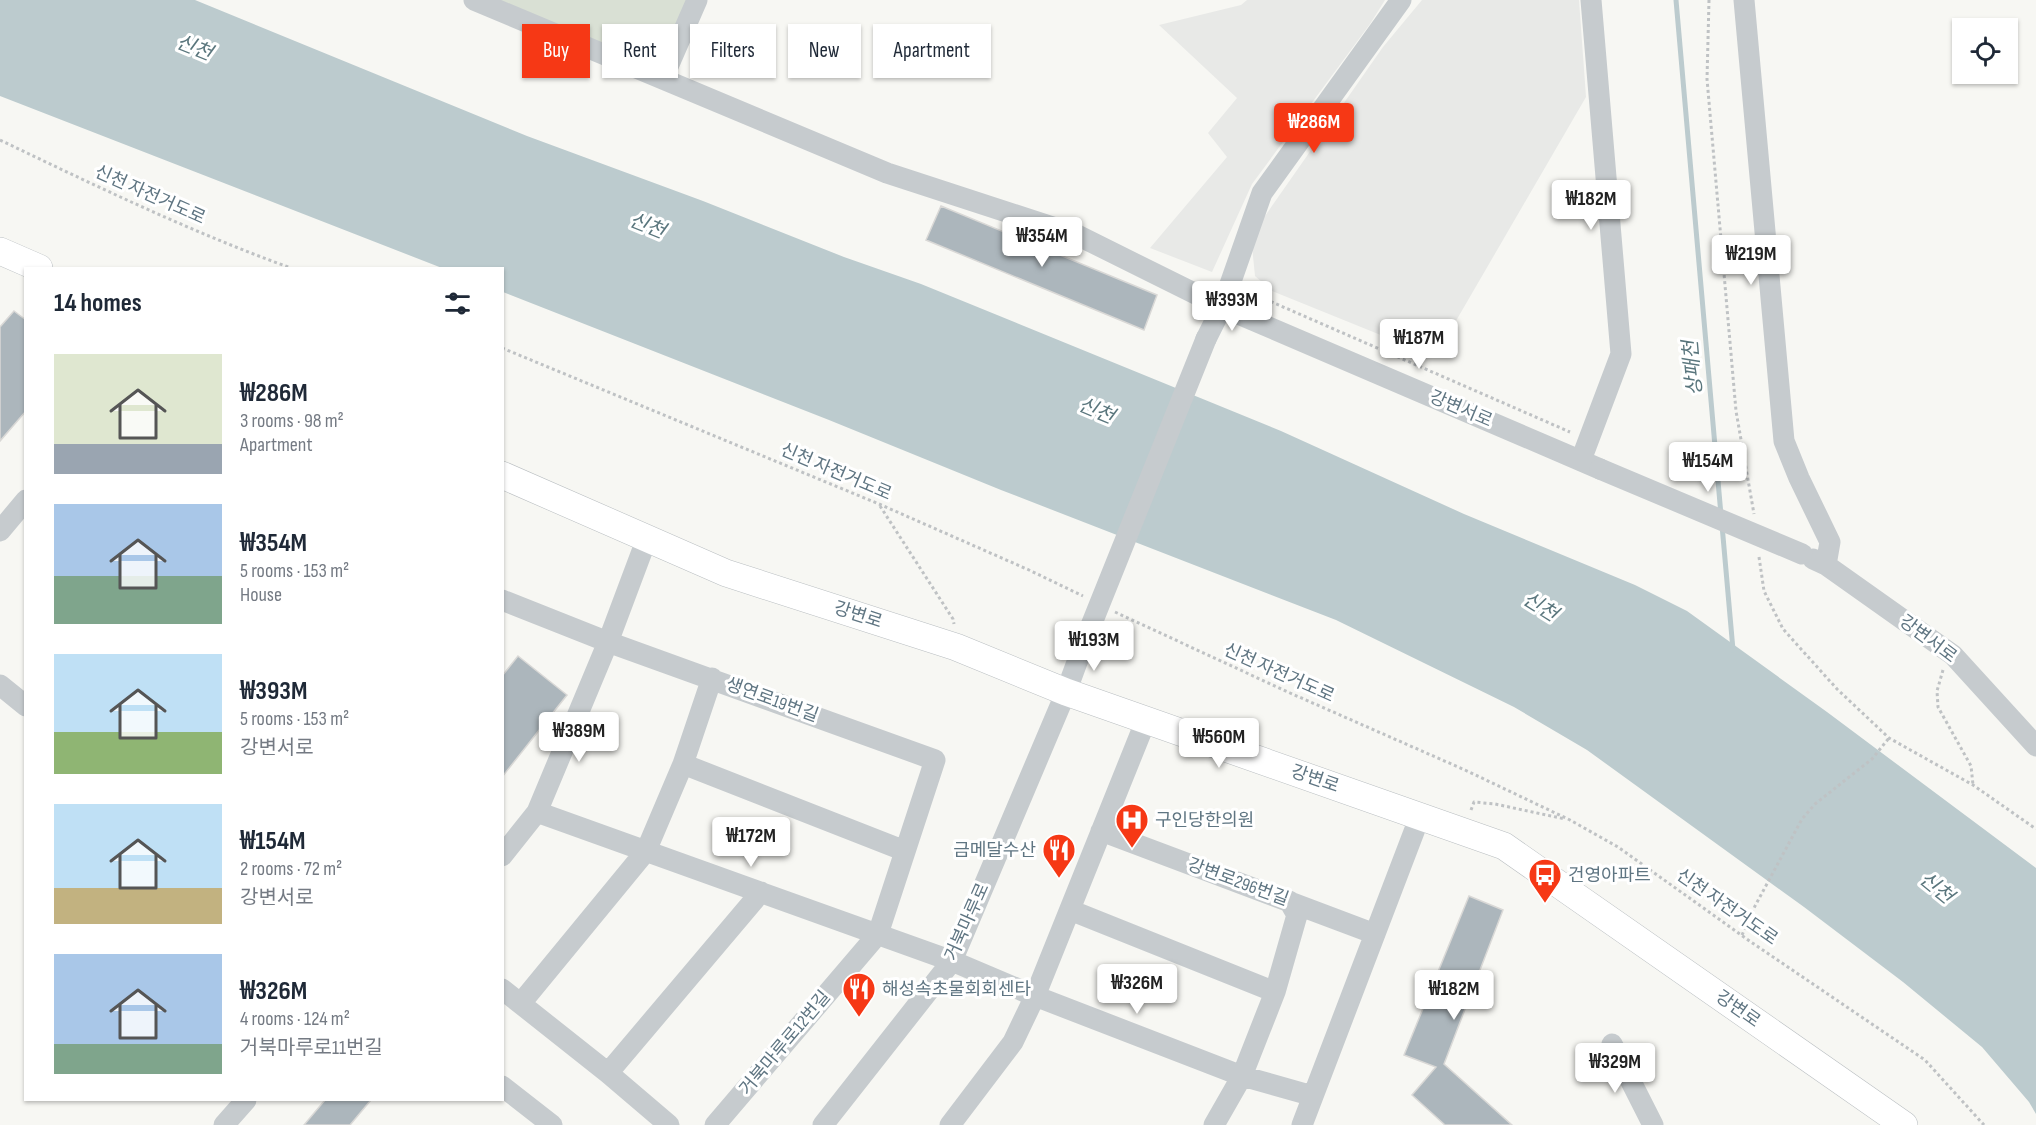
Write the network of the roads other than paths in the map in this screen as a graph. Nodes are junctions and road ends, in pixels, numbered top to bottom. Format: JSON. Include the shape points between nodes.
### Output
{"nodes":[{"id":1,"x":474,"y":0,"type":"edge"},
{"id":2,"x":697,"y":0,"type":"edge"},
{"id":3,"x":1401,"y":0,"type":"edge"},
{"id":4,"x":1591,"y":0,"type":"edge"},
{"id":5,"x":1744,"y":0,"type":"edge"},
{"id":6,"x":678,"y":44,"type":"edge"},
{"id":7,"x":602,"y":53,"type":"edge"},
{"id":8,"x":663,"y":78,"type":"edge"},
{"id":9,"x":0,"y":250,"type":"edge"},
{"id":10,"x":37,"y":267,"type":"edge"},
{"id":11,"x":1222,"y":307,"type":"junction"},
{"id":12,"x":1590,"y":465,"type":"junction"},
{"id":13,"x":504,"y":476,"type":"edge"},
{"id":14,"x":24,"y":502,"type":"edge"},
{"id":15,"x":0,"y":531,"type":"edge"},
{"id":16,"x":647,"y":538,"type":"junction"},
{"id":17,"x":1826,"y":565,"type":"junction"},
{"id":18,"x":504,"y":601,"type":"edge"},
{"id":19,"x":608,"y":642,"type":"junction"},
{"id":20,"x":712,"y":678,"type":"junction"},
{"id":21,"x":0,"y":685,"type":"edge"},
{"id":22,"x":1066,"y":693,"type":"junction"},
{"id":23,"x":24,"y":704,"type":"edge"},
{"id":24,"x":1146,"y":720,"type":"junction"},
{"id":25,"x":2036,"y":746,"type":"edge"},
{"id":26,"x":935,"y":760,"type":"joint"},
{"id":27,"x":683,"y":764,"type":"junction"},
{"id":28,"x":537,"y":812,"type":"junction"},
{"id":29,"x":1420,"y":816,"type":"junction"},
{"id":30,"x":1101,"y":831,"type":"junction"},
{"id":31,"x":646,"y":851,"type":"junction"},
{"id":32,"x":905,"y":851,"type":"junction"},
{"id":33,"x":504,"y":853,"type":"edge"},
{"id":34,"x":761,"y":892,"type":"junction"},
{"id":35,"x":1289,"y":901,"type":"junction"},
{"id":36,"x":1070,"y":910,"type":"junction"},
{"id":37,"x":878,"y":934,"type":"junction"},
{"id":38,"x":1375,"y":934,"type":"junction"},
{"id":39,"x":952,"y":961,"type":"junction"},
{"id":40,"x":504,"y":990,"type":"edge"},
{"id":41,"x":1275,"y":992,"type":"junction"},
{"id":42,"x":1035,"y":996,"type":"junction"},
{"id":43,"x":521,"y":1003,"type":"junction"},
{"id":44,"x":1612,"y":1044,"type":"dead end"},
{"id":45,"x":608,"y":1073,"type":"junction"},
{"id":46,"x":1242,"y":1076,"type":"junction"},
{"id":47,"x":504,"y":1088,"type":"edge"},
{"id":48,"x":1313,"y":1096,"type":"junction"},
{"id":49,"x":245,"y":1101,"type":"edge"},
{"id":50,"x":954,"y":1123,"type":"edge"},
{"id":51,"x":224,"y":1125,"type":"edge"},
{"id":52,"x":552,"y":1125,"type":"edge"},
{"id":53,"x":669,"y":1125,"type":"edge"},
{"id":54,"x":715,"y":1125,"type":"edge"},
{"id":55,"x":823,"y":1125,"type":"edge"},
{"id":56,"x":1214,"y":1125,"type":"edge"},
{"id":57,"x":1302,"y":1125,"type":"edge"},
{"id":58,"x":1653,"y":1125,"type":"edge"},
{"id":59,"x":1904,"y":1125,"type":"edge"}],
"edges":[{"from":1,"to":7,"type":"street","name":"강변서로"},
{"from":2,"to":6,"type":"street"},
{"from":3,"to":11,"type":"street","name":"거북마루로","via":[[1262,193]]},
{"from":4,"to":12,"type":"street","via":[[1621,354],[1589,440]]},
{"from":5,"to":17,"type":"street","via":[[1784,441],[1830,542]]},
{"from":8,"to":11,"type":"street","name":"강변서로","via":[[887,173],[1077,235]]},
{"from":9,"to":10,"type":"main road"},
{"from":11,"to":12,"type":"street","name":"강변서로"},
{"from":11,"to":22,"type":"street","name":"거북마루로","bridge":true},
{"from":12,"to":17,"type":"street","name":"강변서로","bridge":true},
{"from":13,"to":16,"type":"main road","name":"강변로"},
{"from":14,"to":15,"type":"street"},
{"from":16,"to":19,"type":"street"},
{"from":16,"to":22,"type":"main road","name":"강변로","via":[[726,573],[956,647]]},
{"from":17,"to":25,"type":"street","name":"강변서로","via":[[1953,655]]},
{"from":18,"to":19,"type":"street","name":"생연로19번길"},
{"from":19,"to":20,"type":"street","name":"생연로19번길"},
{"from":19,"to":28,"type":"street"},
{"from":20,"to":26,"type":"street","name":"생연로19번길"},
{"from":20,"to":27,"type":"street"},
{"from":21,"to":23,"type":"street"},
{"from":22,"to":24,"type":"main road","name":"강변로"},
{"from":22,"to":39,"type":"street","name":"거북마루로"},
{"from":24,"to":29,"type":"main road","name":"강변로"},
{"from":24,"to":30,"type":"street"},
{"from":26,"to":32,"type":"street","name":"거북마루로12번길"},
{"from":27,"to":31,"type":"street"},
{"from":27,"to":32,"type":"street"},
{"from":28,"to":31,"type":"street"},
{"from":28,"to":33,"type":"street"},
{"from":29,"to":38,"type":"street"},
{"from":29,"to":59,"type":"main road","name":"강변로","via":[[1504,846]]},
{"from":30,"to":35,"type":"street","name":"강변로296번길"},
{"from":30,"to":36,"type":"street"},
{"from":31,"to":34,"type":"street"},
{"from":31,"to":43,"type":"street"},
{"from":32,"to":37,"type":"street","name":"거북마루로12번길"},
{"from":34,"to":37,"type":"street"},
{"from":34,"to":45,"type":"street"},
{"from":35,"to":38,"type":"street","name":"강변로296번길"},
{"from":35,"to":41,"type":"street","via":[[1297,915]]},
{"from":36,"to":41,"type":"street"},
{"from":36,"to":42,"type":"street"},
{"from":37,"to":39,"type":"street"},
{"from":37,"to":54,"type":"street","name":"거북마루로12번길"},
{"from":38,"to":48,"type":"street"},
{"from":39,"to":42,"type":"street"},
{"from":39,"to":55,"type":"street","name":"거북마루로"},
{"from":40,"to":43,"type":"street"},
{"from":41,"to":46,"type":"street"},
{"from":42,"to":46,"type":"street"},
{"from":42,"to":50,"type":"street","via":[[1013,1042]]},
{"from":43,"to":45,"type":"street"},
{"from":44,"to":58,"type":"street"},
{"from":45,"to":53,"type":"street"},
{"from":46,"to":48,"type":"street"},
{"from":46,"to":56,"type":"street"},
{"from":47,"to":52,"type":"street"},
{"from":48,"to":57,"type":"street"},
{"from":49,"to":51,"type":"street"}]}
